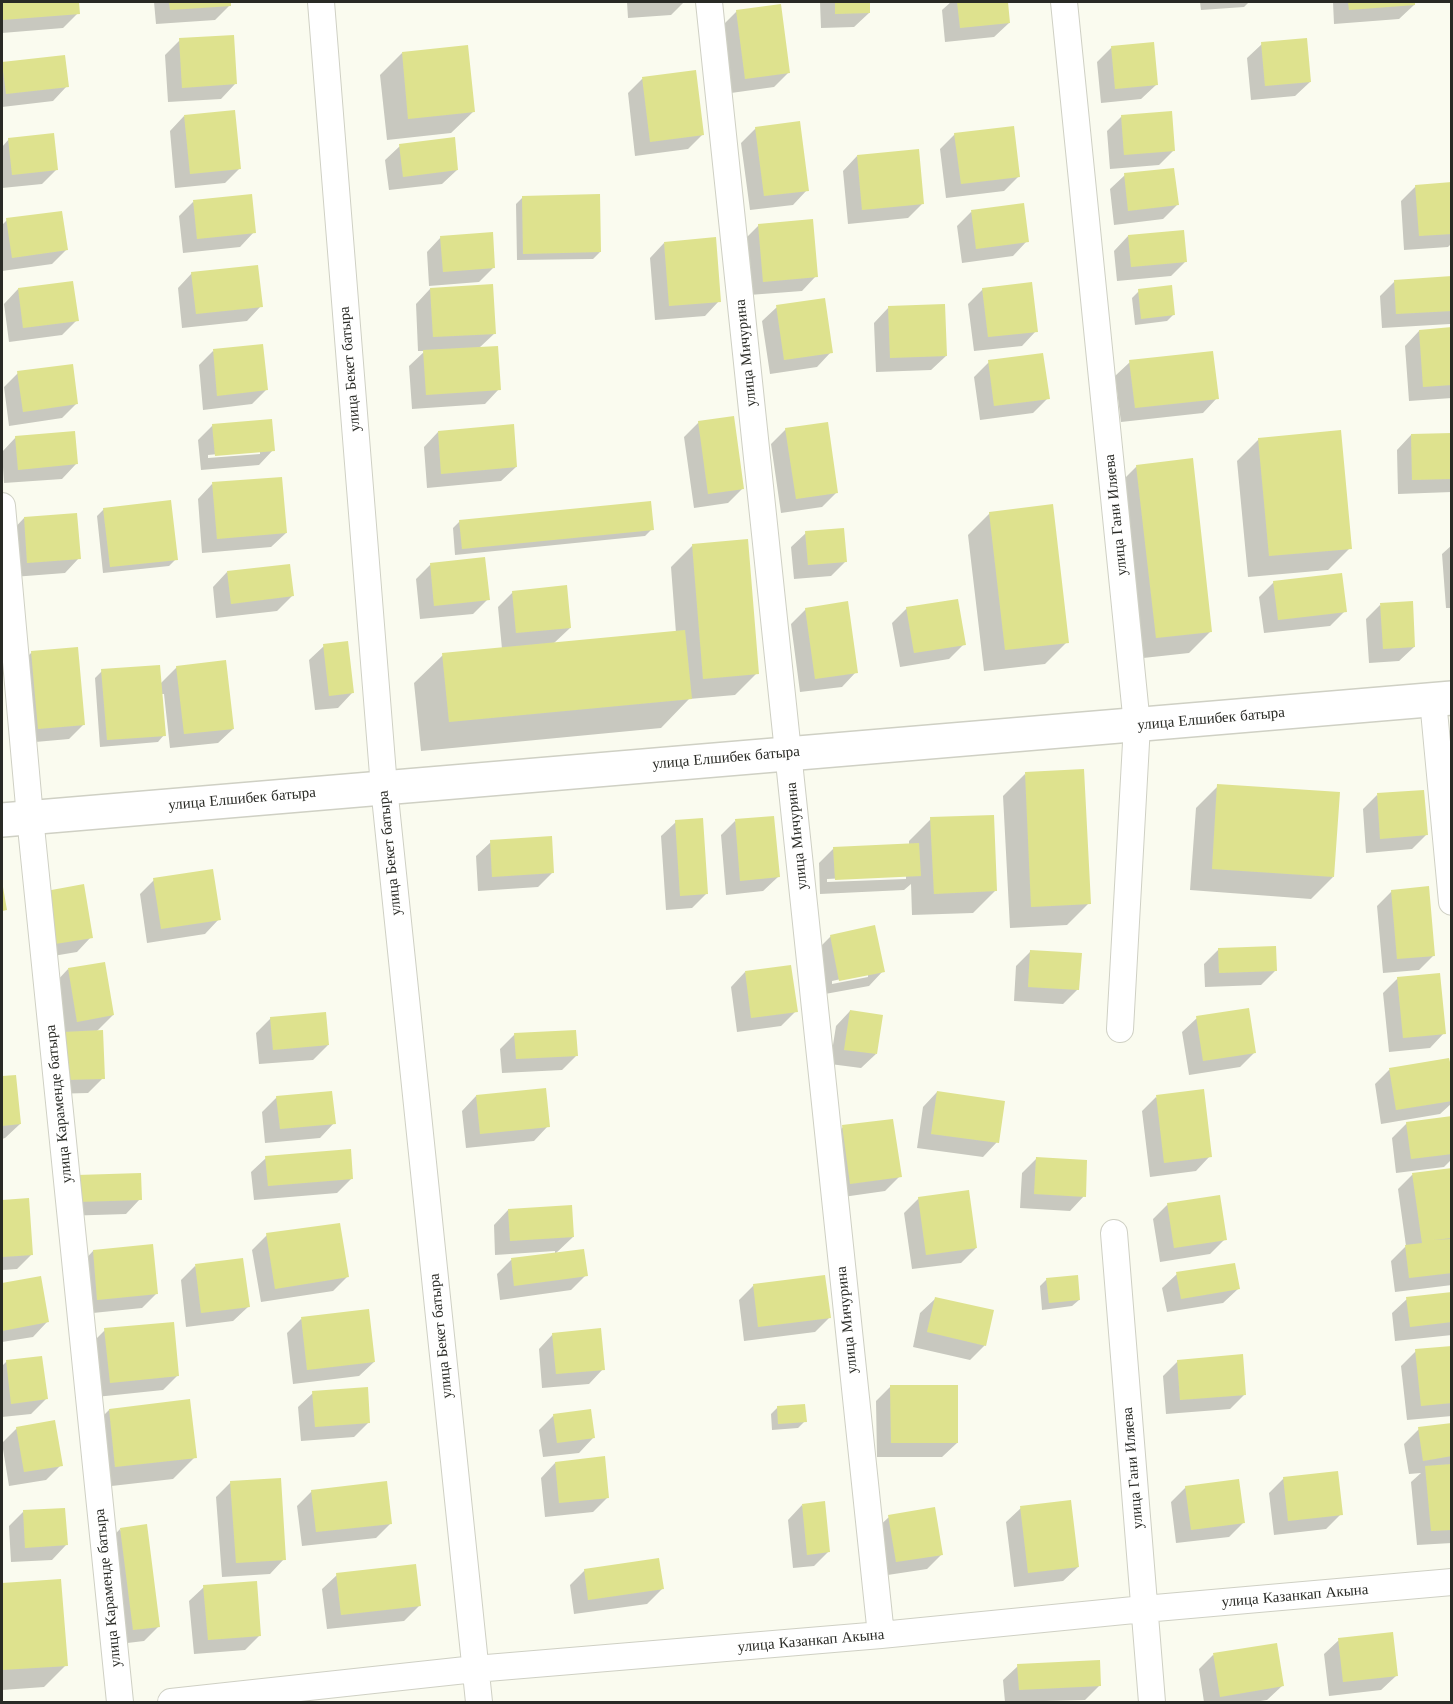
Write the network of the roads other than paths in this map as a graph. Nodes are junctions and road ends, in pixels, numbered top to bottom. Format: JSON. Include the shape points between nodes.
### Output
{"nodes":[{"id":1,"x":321,"y":2,"type":"edge"},
{"id":2,"x":709,"y":2,"type":"edge"},
{"id":3,"x":1064,"y":2,"type":"edge"},
{"id":4,"x":2,"y":506,"type":"edge"},
{"id":5,"x":1442,"y":699,"type":"edge"},
{"id":6,"x":1137,"y":725,"type":"junction"},
{"id":7,"x":788,"y":753,"type":"junction"},
{"id":8,"x":384,"y":787,"type":"junction"},
{"id":9,"x":16,"y":819,"type":"edge"},
{"id":10,"x":1452,"y":902,"type":"edge"},
{"id":11,"x":1120,"y":1029,"type":"dead end"},
{"id":12,"x":1114,"y":1233,"type":"dead end"},
{"id":13,"x":1452,"y":1582,"type":"edge"},
{"id":14,"x":1144,"y":1608,"type":"junction"},
{"id":15,"x":880,"y":1635,"type":"junction"},
{"id":16,"x":475,"y":1670,"type":"junction"},
{"id":17,"x":120,"y":1702,"type":"edge"},
{"id":18,"x":171,"y":1702,"type":"edge"},
{"id":19,"x":479,"y":1702,"type":"edge"},
{"id":20,"x":1152,"y":1702,"type":"edge"}],
"edges":[{"from":1,"to":8,"type":"street","name":"улица Бекет батыра"},
{"from":2,"to":7,"type":"street","name":"улица Мичурина"},
{"from":3,"to":6,"type":"street","name":"улица Гани Иляева"},
{"from":4,"to":9,"type":"street","name":"улица Караменде батыра"},
{"from":5,"to":6,"type":"main road","name":"улица Елшибек батыра"},
{"from":5,"to":10,"type":"street"},
{"from":6,"to":7,"type":"main road","name":"улица Елшибек батыра"},
{"from":6,"to":11,"type":"street","name":"улица Гани Иляева"},
{"from":7,"to":8,"type":"main road","name":"улица Елшибек батыра"},
{"from":7,"to":15,"type":"street","name":"улица Мичурина"},
{"from":8,"to":9,"type":"main road","name":"улица Елшибек батыра"},
{"from":8,"to":16,"type":"street","name":"улица Бекет батыра"},
{"from":9,"to":17,"type":"street","name":"улица Караменде батыра"},
{"from":12,"to":14,"type":"street","name":"улица Гани Иляева"},
{"from":13,"to":14,"type":"street","name":"улица Казанкап Акына"},
{"from":14,"to":15,"type":"street","name":"улица Казанкап Акына"},
{"from":14,"to":20,"type":"street","name":"улица Гани Иляева"},
{"from":15,"to":16,"type":"street","name":"улица Казанкап Акына"},
{"from":16,"to":18,"type":"street","name":"улица Казанкап Акына"},
{"from":16,"to":19,"type":"street","name":"улица Бекет батыра"}]}
